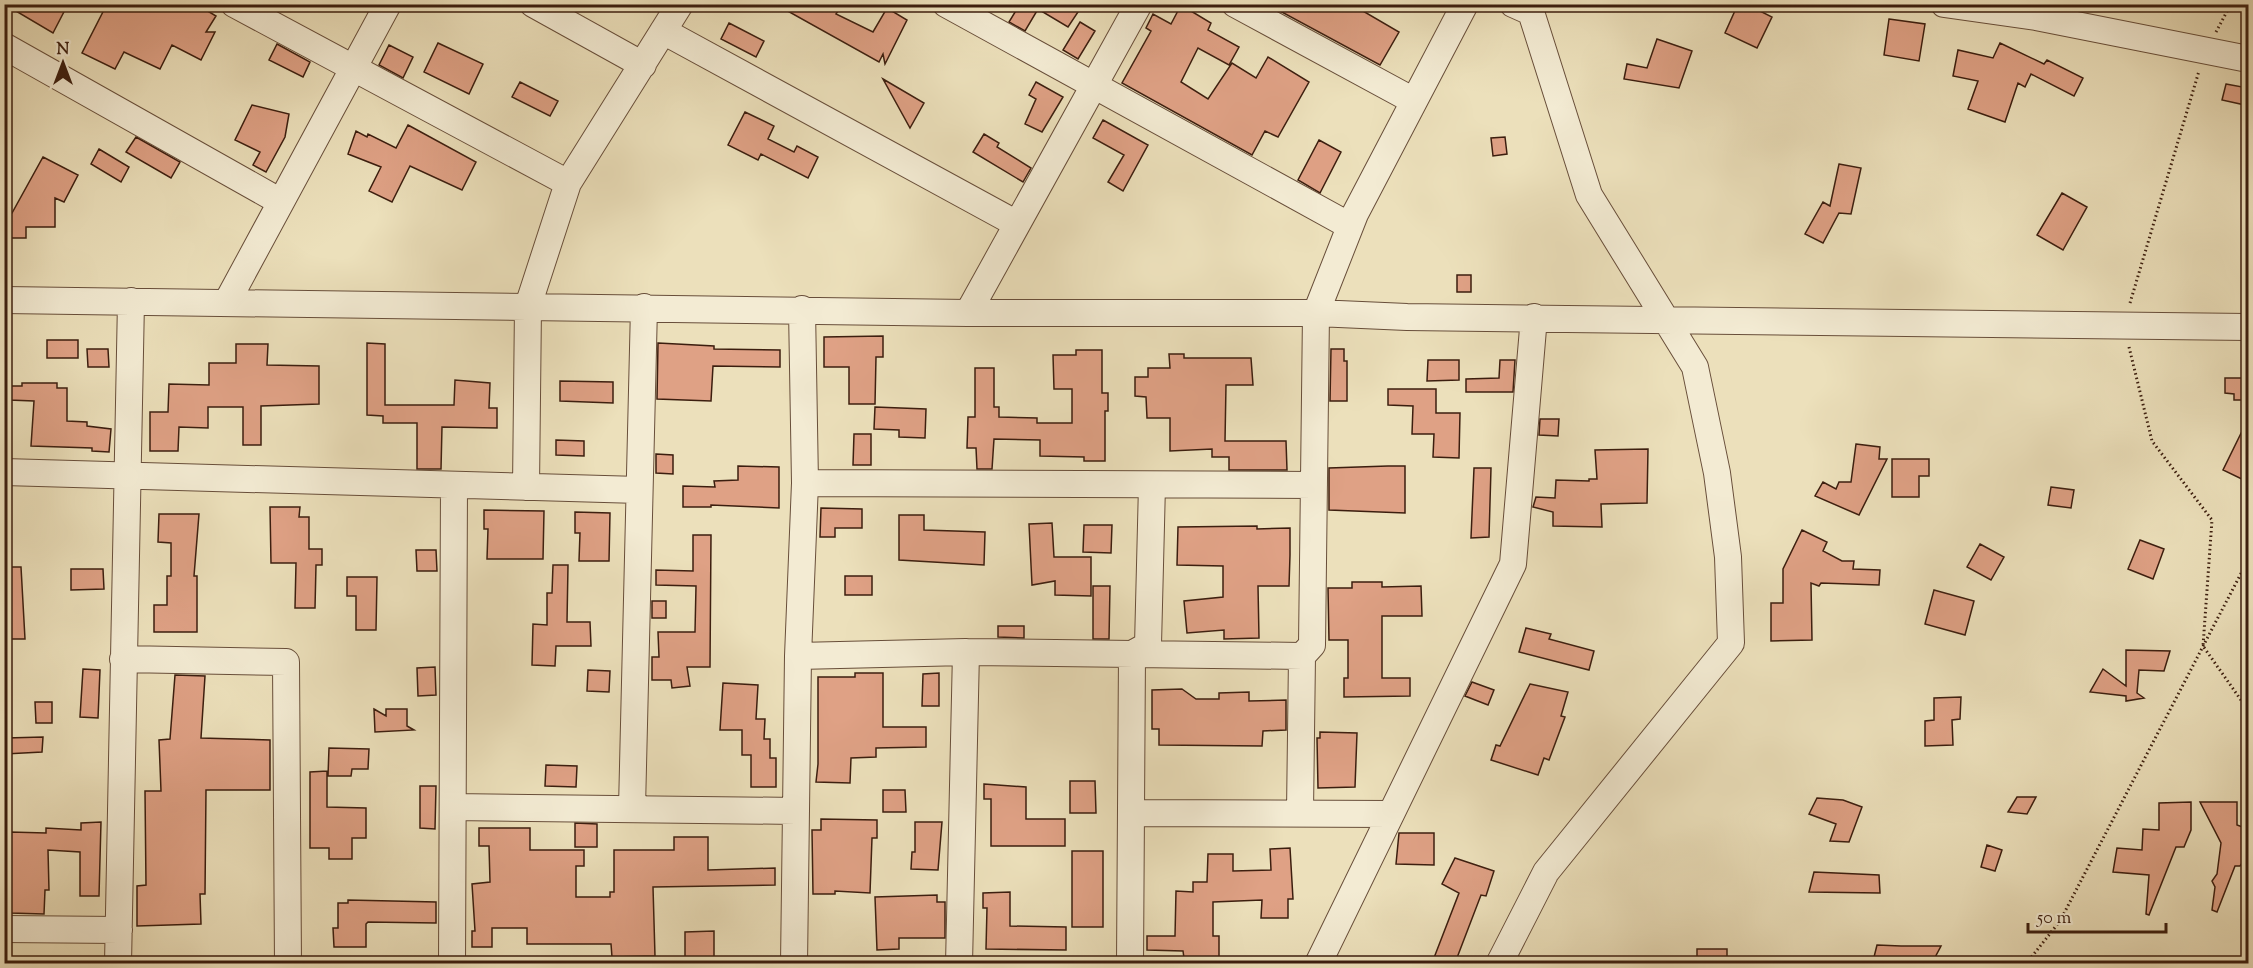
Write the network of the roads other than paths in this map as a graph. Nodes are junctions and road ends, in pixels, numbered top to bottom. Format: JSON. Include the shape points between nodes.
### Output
{"nodes":[{"id":1,"x":234,"y":4,"type":"edge"},
{"id":2,"x":388,"y":4,"type":"edge"},
{"id":3,"x":533,"y":4,"type":"edge"},
{"id":4,"x":680,"y":4,"type":"edge"},
{"id":5,"x":946,"y":4,"type":"edge"},
{"id":6,"x":1139,"y":4,"type":"edge"},
{"id":7,"x":1235,"y":4,"type":"edge"},
{"id":8,"x":1465,"y":4,"type":"edge"},
{"id":9,"x":1513,"y":4,"type":"edge"},
{"id":10,"x":1944,"y":4,"type":"edge"},
{"id":11,"x":663,"y":32,"type":"junction"},
{"id":12,"x":4,"y":46,"type":"edge"},
{"id":13,"x":2248,"y":59,"type":"edge"},
{"id":14,"x":643,"y":65,"type":"junction"},
{"id":15,"x":354,"y":68,"type":"junction"},
{"id":16,"x":1095,"y":86,"type":"junction"},
{"id":17,"x":1414,"y":101,"type":"junction"},
{"id":18,"x":568,"y":183,"type":"junction"},
{"id":19,"x":281,"y":202,"type":"junction"},
{"id":20,"x":1017,"y":224,"type":"junction"},
{"id":21,"x":1350,"y":226,"type":"junction"},
{"id":22,"x":4,"y":300,"type":"edge"},
{"id":23,"x":131,"y":301,"type":"junction"},
{"id":24,"x":227,"y":302,"type":"junction"},
{"id":25,"x":528,"y":306,"type":"junction"},
{"id":26,"x":644,"y":307,"type":"junction"},
{"id":27,"x":802,"y":309,"type":"junction"},
{"id":28,"x":968,"y":313,"type":"junction"},
{"id":29,"x":1316,"y":313,"type":"junction"},
{"id":30,"x":1534,"y":317,"type":"junction"},
{"id":31,"x":1667,"y":320,"type":"junction"},
{"id":32,"x":2248,"y":327,"type":"edge"},
{"id":33,"x":4,"y":472,"type":"edge"},
{"id":34,"x":128,"y":476,"type":"junction"},
{"id":35,"x":805,"y":483,"type":"junction"},
{"id":36,"x":454,"y":485,"type":"junction"},
{"id":37,"x":1152,"y":485,"type":"junction"},
{"id":38,"x":1314,"y":485,"type":"junction"},
{"id":39,"x":526,"y":487,"type":"junction"},
{"id":40,"x":639,"y":490,"type":"junction"},
{"id":41,"x":966,"y":652,"type":"junction"},
{"id":42,"x":1132,"y":654,"type":"junction"},
{"id":43,"x":798,"y":656,"type":"junction"},
{"id":44,"x":1302,"y":656,"type":"junction"},
{"id":45,"x":123,"y":659,"type":"junction"},
{"id":46,"x":453,"y":807,"type":"junction"},
{"id":47,"x":632,"y":808,"type":"junction"},
{"id":48,"x":796,"y":811,"type":"junction"},
{"id":49,"x":1300,"y":812,"type":"junction"},
{"id":50,"x":1131,"y":813,"type":"junction"},
{"id":51,"x":1391,"y":814,"type":"junction"},
{"id":52,"x":4,"y":929,"type":"edge"},
{"id":53,"x":119,"y":930,"type":"junction"},
{"id":54,"x":118,"y":963,"type":"edge"},
{"id":55,"x":288,"y":963,"type":"edge"},
{"id":56,"x":452,"y":963,"type":"edge"},
{"id":57,"x":794,"y":963,"type":"edge"},
{"id":58,"x":959,"y":963,"type":"edge"},
{"id":59,"x":1130,"y":963,"type":"edge"},
{"id":60,"x":1318,"y":963,"type":"edge"},
{"id":61,"x":1499,"y":963,"type":"edge"}],
"edges":[{"from":1,"to":15,"type":"street"},
{"from":2,"to":15,"type":"street"},
{"from":3,"to":14,"type":"street"},
{"from":4,"to":11,"type":"street"},
{"from":5,"to":16,"type":"street"},
{"from":6,"to":16,"type":"street"},
{"from":7,"to":17,"type":"street"},
{"from":8,"to":17,"type":"street"},
{"from":9,"to":31,"type":"street","via":[[1531,12],[1589,195]]},
{"from":10,"to":13,"type":"street","via":[[2036,17]]},
{"from":11,"to":14,"type":"street"},
{"from":11,"to":20,"type":"street"},
{"from":12,"to":19,"type":"street"},
{"from":14,"to":18,"type":"street"},
{"from":15,"to":18,"type":"street"},
{"from":15,"to":19,"type":"street"},
{"from":16,"to":20,"type":"street"},
{"from":16,"to":21,"type":"street"},
{"from":17,"to":21,"type":"street"},
{"from":18,"to":25,"type":"street"},
{"from":19,"to":24,"type":"street"},
{"from":20,"to":28,"type":"street"},
{"from":21,"to":29,"type":"street"},
{"from":22,"to":23,"type":"street"},
{"from":23,"to":24,"type":"street"},
{"from":23,"to":34,"type":"street"},
{"from":24,"to":25,"type":"street"},
{"from":25,"to":26,"type":"street"},
{"from":25,"to":39,"type":"street"},
{"from":26,"to":27,"type":"street"},
{"from":26,"to":40,"type":"street"},
{"from":27,"to":28,"type":"street"},
{"from":27,"to":35,"type":"street"},
{"from":28,"to":29,"type":"street"},
{"from":29,"to":30,"type":"street"},
{"from":29,"to":38,"type":"street"},
{"from":30,"to":31,"type":"street"},
{"from":30,"to":51,"type":"street","via":[[1513,564]]},
{"from":31,"to":32,"type":"street"},
{"from":31,"to":61,"type":"street","via":[[1695,367],[1717,473],[1728,557],[1731,643],[1546,872]]},
{"from":33,"to":34,"type":"street"},
{"from":34,"to":36,"type":"street"},
{"from":34,"to":45,"type":"street"},
{"from":35,"to":37,"type":"street"},
{"from":35,"to":43,"type":"street"},
{"from":36,"to":39,"type":"street"},
{"from":36,"to":46,"type":"street"},
{"from":37,"to":38,"type":"street"},
{"from":37,"to":42,"type":"street","via":[[1148,645]]},
{"from":38,"to":44,"type":"street","via":[[1312,645]]},
{"from":39,"to":40,"type":"street"},
{"from":40,"to":47,"type":"street"},
{"from":41,"to":42,"type":"street"},
{"from":41,"to":43,"type":"street"},
{"from":41,"to":58,"type":"street"},
{"from":42,"to":44,"type":"street"},
{"from":42,"to":50,"type":"street"},
{"from":43,"to":48,"type":"street"},
{"from":44,"to":49,"type":"street"},
{"from":45,"to":53,"type":"street"},
{"from":45,"to":55,"type":"street","via":[[286,662]]},
{"from":46,"to":47,"type":"street"},
{"from":46,"to":56,"type":"street"},
{"from":47,"to":48,"type":"street"},
{"from":48,"to":57,"type":"street"},
{"from":49,"to":50,"type":"street"},
{"from":49,"to":51,"type":"street"},
{"from":50,"to":59,"type":"street"},
{"from":51,"to":60,"type":"street"},
{"from":52,"to":53,"type":"street"},
{"from":53,"to":54,"type":"street"}]}
